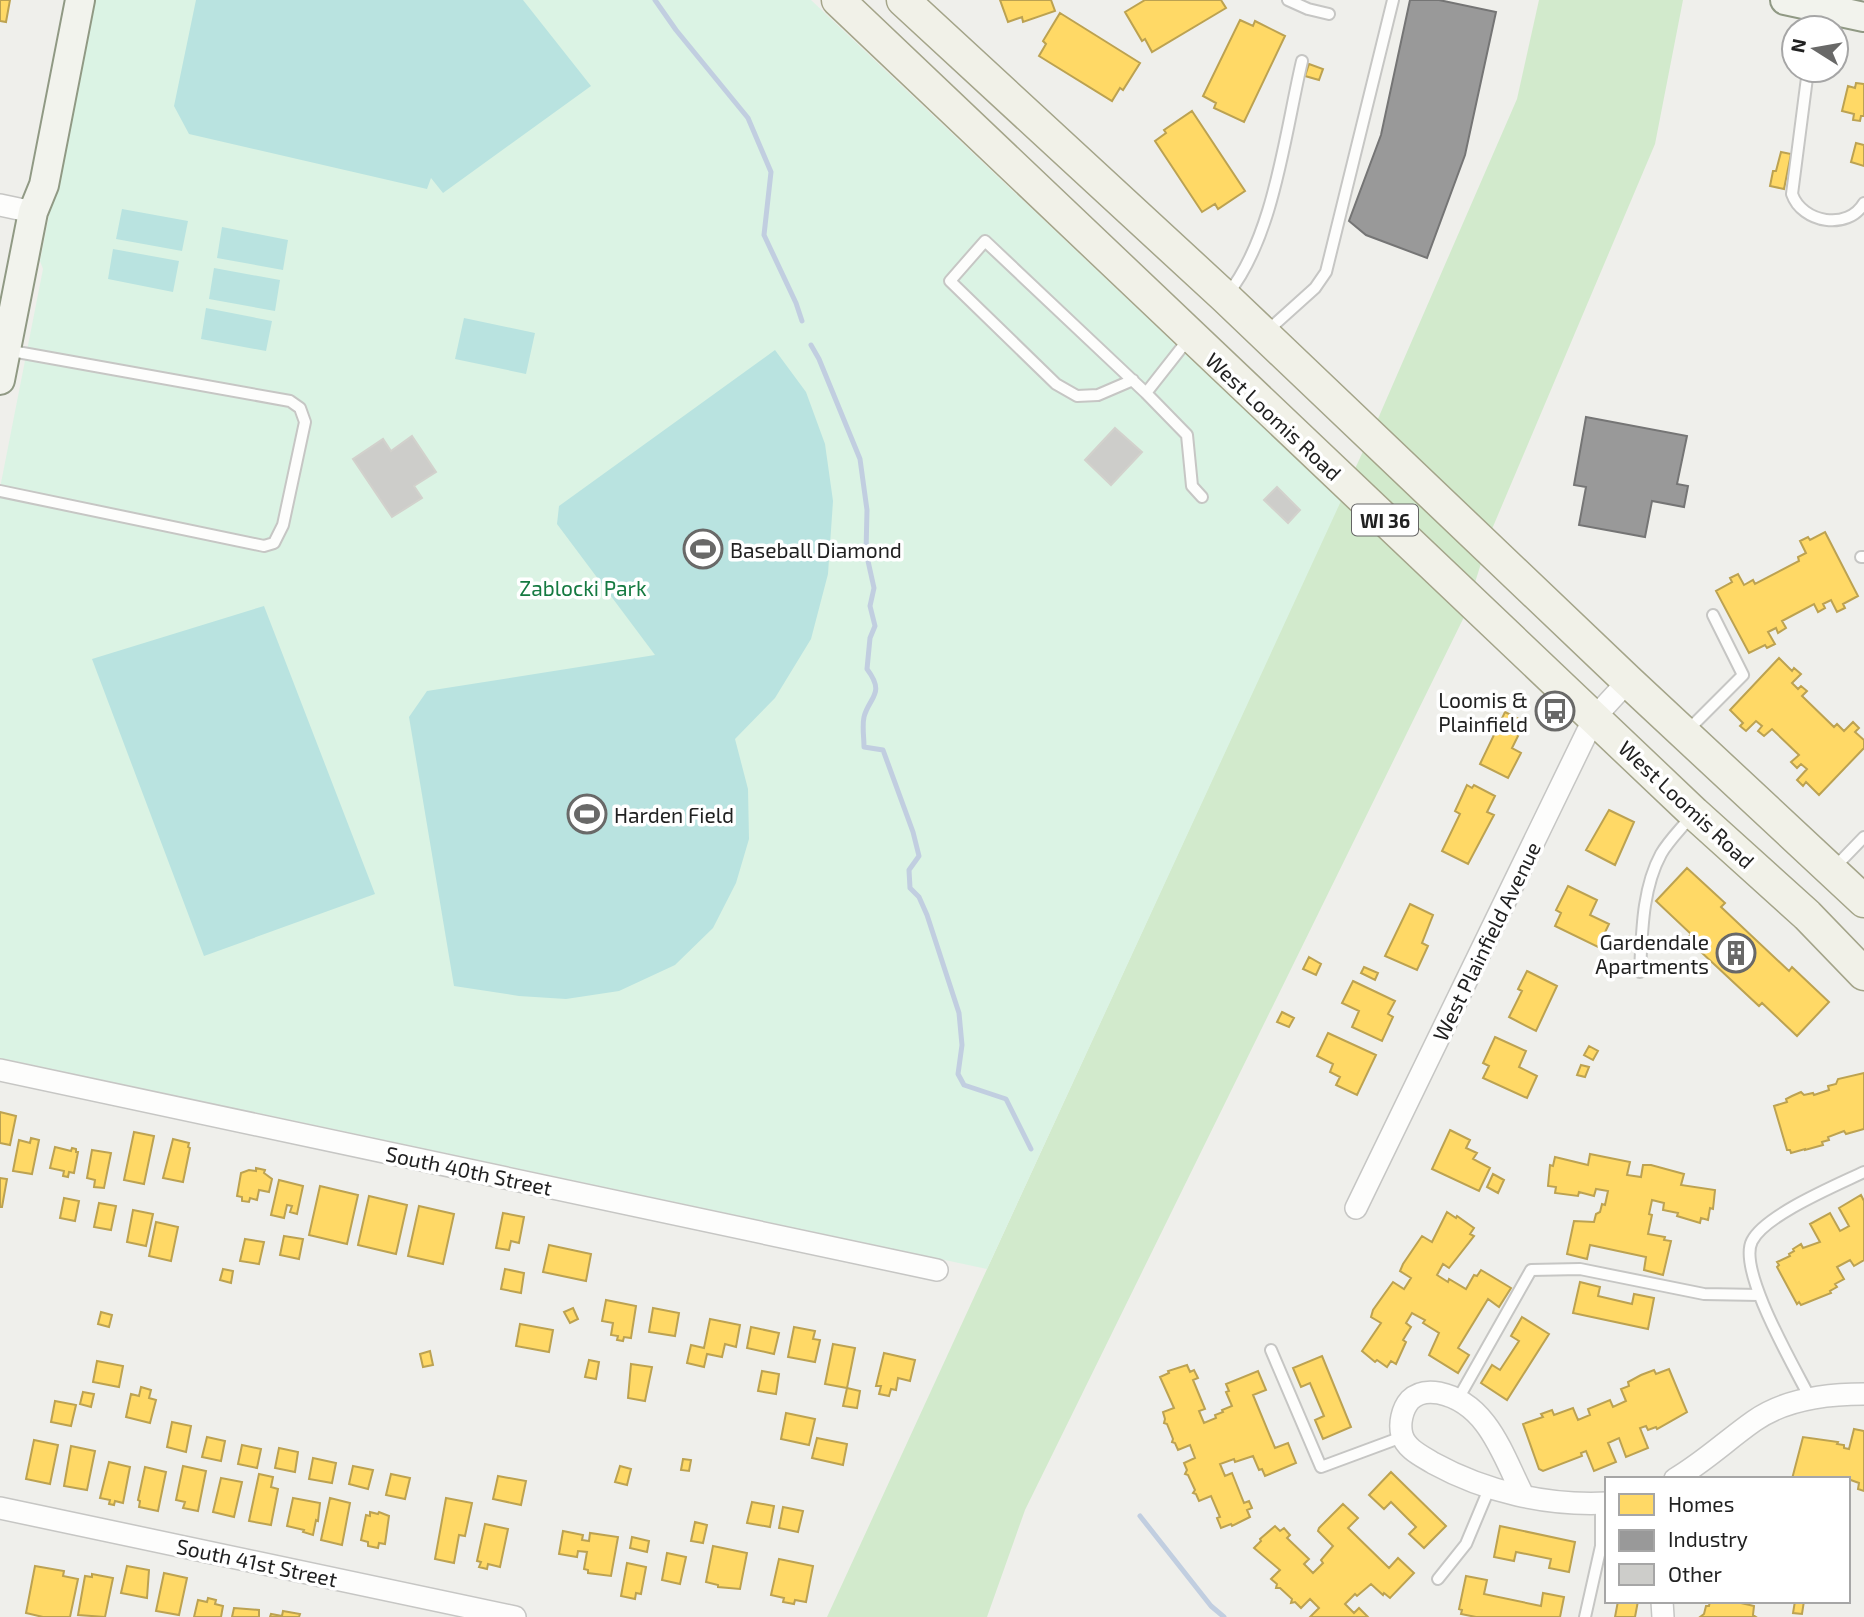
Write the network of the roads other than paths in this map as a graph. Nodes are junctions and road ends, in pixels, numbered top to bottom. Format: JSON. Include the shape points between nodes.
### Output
{"nodes":[{"id":1,"x":66,"y":0,"type":"edge"},
{"id":2,"x":80,"y":0,"type":"edge"},
{"id":3,"x":838,"y":0,"type":"edge"},
{"id":4,"x":903,"y":0,"type":"edge"},
{"id":5,"x":1288,"y":0,"type":"edge"},
{"id":6,"x":1393,"y":0,"type":"edge"},
{"id":7,"x":1785,"y":0,"type":"edge"},
{"id":8,"x":1329,"y":14,"type":"dead end"},
{"id":9,"x":1864,"y":17,"type":"edge"},
{"id":10,"x":1301,"y":61,"type":"dead end"},
{"id":11,"x":1806,"y":84,"type":"edge"},
{"id":12,"x":1864,"y":202,"type":"edge"},
{"id":13,"x":0,"y":205,"type":"edge"},
{"id":14,"x":33,"y":212,"type":"junction"},
{"id":15,"x":1225,"y":297,"type":"junction"},
{"id":16,"x":1264,"y":334,"type":"junction"},
{"id":17,"x":1190,"y":337,"type":"junction"},
{"id":18,"x":6,"y":350,"type":"junction"},
{"id":19,"x":0,"y":380,"type":"edge"},
{"id":20,"x":1133,"y":380,"type":"junction"},
{"id":21,"x":1146,"y":393,"type":"junction"},
{"id":22,"x":0,"y":491,"type":"edge"},
{"id":23,"x":1202,"y":497,"type":"dead end"},
{"id":24,"x":1713,"y":615,"type":"dead end"},
{"id":25,"x":1628,"y":681,"type":"junction"},
{"id":26,"x":1594,"y":718,"type":"junction"},
{"id":27,"x":1684,"y":734,"type":"junction"},
{"id":28,"x":1694,"y":813,"type":"junction"},
{"id":29,"x":1864,"y":837,"type":"edge"},
{"id":30,"x":1833,"y":870,"type":"junction"},
{"id":31,"x":1864,"y":901,"type":"edge"},
{"id":32,"x":1640,"y":972,"type":"dead end"},
{"id":33,"x":1864,"y":974,"type":"edge"},
{"id":34,"x":0,"y":1070,"type":"edge"},
{"id":35,"x":1864,"y":1172,"type":"edge"},
{"id":36,"x":1356,"y":1208,"type":"dead end"},
{"id":37,"x":937,"y":1270,"type":"dead end"},
{"id":38,"x":1759,"y":1296,"type":"junction"},
{"id":39,"x":1271,"y":1350,"type":"dead end"},
{"id":40,"x":1864,"y":1394,"type":"edge"},
{"id":41,"x":1810,"y":1398,"type":"junction"},
{"id":42,"x":1458,"y":1399,"type":"junction"},
{"id":43,"x":1402,"y":1437,"type":"junction"},
{"id":44,"x":1678,"y":1477,"type":"edge"},
{"id":45,"x":1489,"y":1489,"type":"junction"},
{"id":46,"x":1523,"y":1495,"type":"junction"},
{"id":47,"x":1604,"y":1503,"type":"edge"},
{"id":48,"x":0,"y":1508,"type":"edge"},
{"id":49,"x":1438,"y":1579,"type":"dead end"},
{"id":50,"x":515,"y":1617,"type":"edge"},
{"id":51,"x":1585,"y":1617,"type":"edge"}],
"edges":[{"from":1,"to":14,"type":"street","via":[[31,183]]},
{"from":2,"to":14,"type":"street","via":[[44,185]]},
{"from":3,"to":17,"type":"main road","name":"West Loomis Road","number":"WI 36"},
{"from":4,"to":15,"type":"main road","number":"WI 36"},
{"from":5,"to":8,"type":"lane"},
{"from":6,"to":16,"type":"lane","via":[[1326,272],[1315,288]]},
{"from":7,"to":9,"type":"street","via":[[1819,13]]},
{"from":10,"to":15,"type":"lane","via":[[1276,180],[1258,237],[1241,277]]},
{"from":11,"to":12,"type":"lane","via":[[1792,194],[1795,202],[1815,217],[1830,220],[1853,216]]},
{"from":13,"to":14,"type":"street"},
{"from":14,"to":18,"type":"street"},
{"from":15,"to":16,"type":"main road","number":"WI 36"},
{"from":15,"to":17,"type":"main road"},
{"from":16,"to":25,"type":"main road","number":"WI 36"},
{"from":17,"to":21,"type":"lane"},
{"from":17,"to":26,"type":"main road","name":"West Loomis Road","number":"WI 36"},
{"from":18,"to":19,"type":"street"},
{"from":18,"to":22,"type":"lane","via":[[290,401],[300,408],[305,422],[283,525],[274,543],[264,546]]},
{"from":20,"to":20,"type":"lane","via":[[985,241],[950,281],[1056,384],[1077,396],[1098,394]]},
{"from":20,"to":21,"type":"lane"},
{"from":21,"to":23,"type":"lane","via":[[1187,435],[1192,486]]},
{"from":24,"to":27,"type":"lane","via":[[1742,675]]},
{"from":25,"to":26,"type":"street","name":"West Plainfield Avenue"},
{"from":25,"to":27,"type":"main road","number":"WI 36"},
{"from":26,"to":28,"type":"main road","name":"West Loomis Road","number":"WI 36"},
{"from":26,"to":36,"type":"street","name":"West Plainfield Avenue"},
{"from":27,"to":30,"type":"main road","number":"WI 36"},
{"from":28,"to":32,"type":"lane","via":[[1662,853],[1650,882],[1642,921]]},
{"from":28,"to":33,"type":"main road","name":"West Loomis Road","number":"WI 36","via":[[1807,915]]},
{"from":29,"to":30,"type":"lane"},
{"from":30,"to":31,"type":"main road","number":"WI 36"},
{"from":34,"to":37,"type":"street","name":"South 40th Street"},
{"from":35,"to":38,"type":"lane","via":[[1802,1201],[1758,1232],[1750,1244],[1749,1269]]},
{"from":38,"to":41,"type":"lane"},
{"from":38,"to":42,"type":"lane","via":[[1704,1294],[1580,1269],[1531,1270]]},
{"from":39,"to":43,"type":"lane","via":[[1321,1467]]},
{"from":40,"to":41,"type":"street"},
{"from":41,"to":44,"type":"street","via":[[1755,1420]]},
{"from":42,"to":43,"type":"street","via":[[1430,1392],[1415,1395],[1405,1405]]},
{"from":42,"to":46,"type":"street","via":[[1479,1414],[1494,1435]]},
{"from":43,"to":45,"type":"street","via":[[1413,1451]]},
{"from":45,"to":46,"type":"street"},
{"from":45,"to":49,"type":"lane","via":[[1466,1544]]},
{"from":46,"to":47,"type":"street"},
{"from":47,"to":51,"type":"lane","via":[[1601,1546]]},
{"from":48,"to":50,"type":"street","name":"South 41st Street"}]}
